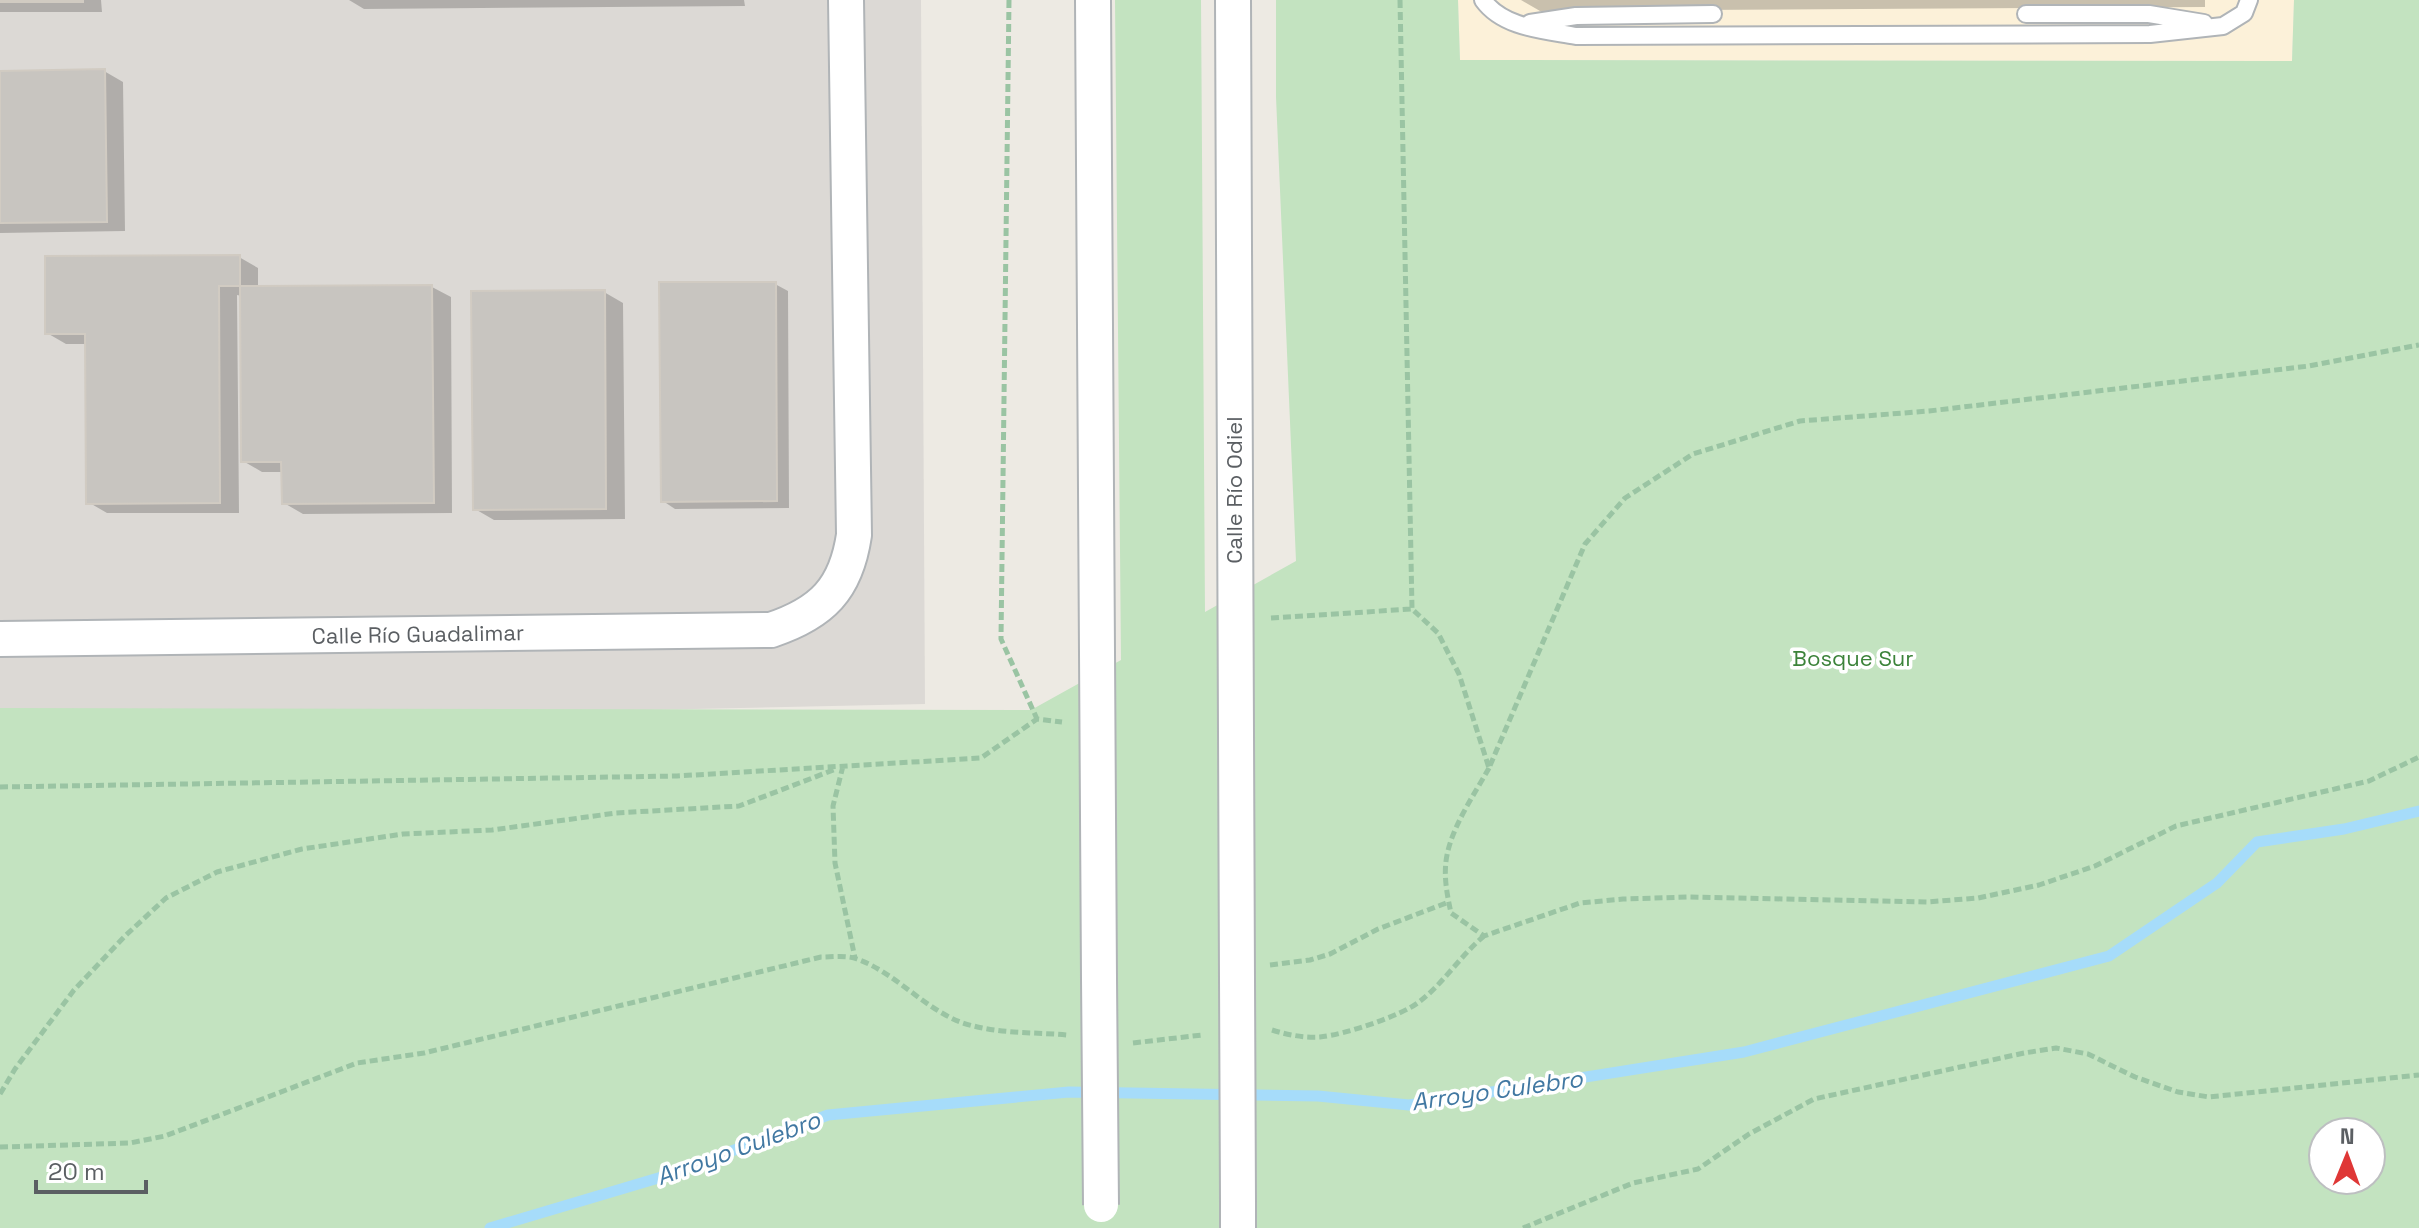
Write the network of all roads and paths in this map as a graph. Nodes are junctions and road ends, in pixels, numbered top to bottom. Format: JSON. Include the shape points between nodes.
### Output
{"nodes":[{"id":1,"x":846,"y":0,"type":"edge"},
{"id":2,"x":1009,"y":0,"type":"edge"},
{"id":3,"x":1093,"y":0,"type":"edge"},
{"id":4,"x":1233,"y":0,"type":"edge"},
{"id":5,"x":1400,"y":0,"type":"edge"},
{"id":6,"x":1483,"y":0,"type":"edge"},
{"id":7,"x":2249,"y":0,"type":"edge"},
{"id":8,"x":1713,"y":14,"type":"dead end"},
{"id":9,"x":2026,"y":14,"type":"dead end"},
{"id":10,"x":1521,"y":25,"type":"junction"},
{"id":11,"x":2223,"y":26,"type":"junction"},
{"id":12,"x":2419,"y":345,"type":"edge"},
{"id":13,"x":1412,"y":609,"type":"junction"},
{"id":14,"x":1234,"y":621,"type":"junction"},
{"id":15,"x":0,"y":639,"type":"edge"},
{"id":16,"x":1037,"y":719,"type":"junction"},
{"id":17,"x":1099,"y":727,"type":"junction"},
{"id":18,"x":2419,"y":757,"type":"edge"},
{"id":19,"x":843,"y":766,"type":"junction"},
{"id":20,"x":1489,"y":768,"type":"junction"},
{"id":21,"x":0,"y":787,"type":"edge"},
{"id":22,"x":1449,"y":902,"type":"junction"},
{"id":23,"x":1484,"y":936,"type":"junction"},
{"id":24,"x":855,"y":958,"type":"junction"},
{"id":25,"x":1237,"y":972,"type":"junction"},
{"id":26,"x":1267,"y":1029,"type":"dead end"},
{"id":27,"x":1208,"y":1035,"type":"dead end"},
{"id":28,"x":1080,"y":1037,"type":"dead end"},
{"id":29,"x":1123,"y":1042,"type":"dead end"},
{"id":30,"x":2419,"y":1075,"type":"edge"},
{"id":31,"x":0,"y":1094,"type":"edge"},
{"id":32,"x":0,"y":1147,"type":"edge"},
{"id":33,"x":1238,"y":1215,"type":"edge"},
{"id":34,"x":1101,"y":1216,"type":"edge"},
{"id":35,"x":1523,"y":1228,"type":"edge"}],
"edges":[{"from":1,"to":15,"type":"street","name":"Calle Río Guadalimar","via":[[854,535],[841,582],[827,599],[794,622],[771,630]]},
{"from":2,"to":16,"type":"path","via":[[1001,639]]},
{"from":3,"to":17,"type":"street"},
{"from":4,"to":14,"type":"street","name":"Calle Río Odiel"},
{"from":5,"to":13,"type":"path"},
{"from":6,"to":10,"type":"lane","via":[[1493,13]]},
{"from":7,"to":11,"type":"lane","via":[[2244,13]]},
{"from":8,"to":10,"type":"lane","via":[[1576,16]]},
{"from":9,"to":11,"type":"lane","via":[[2149,14]]},
{"from":10,"to":11,"type":"lane","via":[[1576,36],[2150,34]]},
{"from":12,"to":20,"type":"path","via":[[2293,368],[1800,421],[1693,454],[1625,498],[1585,544]]},
{"from":13,"to":14,"type":"path"},
{"from":13,"to":20,"type":"path","via":[[1438,633],[1459,674]]},
{"from":14,"to":25,"type":"street","name":"Calle Río Odiel"},
{"from":16,"to":17,"type":"path"},
{"from":16,"to":19,"type":"path","via":[[981,758]]},
{"from":17,"to":34,"type":"street","bridge":true},
{"from":18,"to":23,"type":"path","via":[[2369,781],[2176,826],[2095,866],[1978,898],[1623,899],[1580,903]]},
{"from":19,"to":21,"type":"path","via":[[677,776]]},
{"from":19,"to":24,"type":"path","via":[[833,806],[835,863]]},
{"from":19,"to":31,"type":"path","via":[[739,806],[403,834],[302,849],[217,872],[166,898],[125,936],[74,990]]},
{"from":20,"to":22,"type":"path","via":[[1447,855]]},
{"from":22,"to":23,"type":"path","via":[[1451,913]]},
{"from":22,"to":25,"type":"path","via":[[1330,954]]},
{"from":23,"to":26,"type":"path","via":[[1418,1003],[1390,1017],[1323,1037]]},
{"from":24,"to":28,"type":"path","via":[[963,1022],[1009,1033]]},
{"from":24,"to":32,"type":"path","via":[[821,957],[424,1053],[357,1063],[165,1136],[130,1143]]},
{"from":25,"to":33,"type":"street","name":"Calle Río Odiel","bridge":true},
{"from":27,"to":29,"type":"path"},
{"from":30,"to":35,"type":"path","via":[[2209,1097],[2135,1077],[2088,1054],[2056,1048],[2024,1053],[1814,1099],[1698,1169],[1633,1183]]}]}
